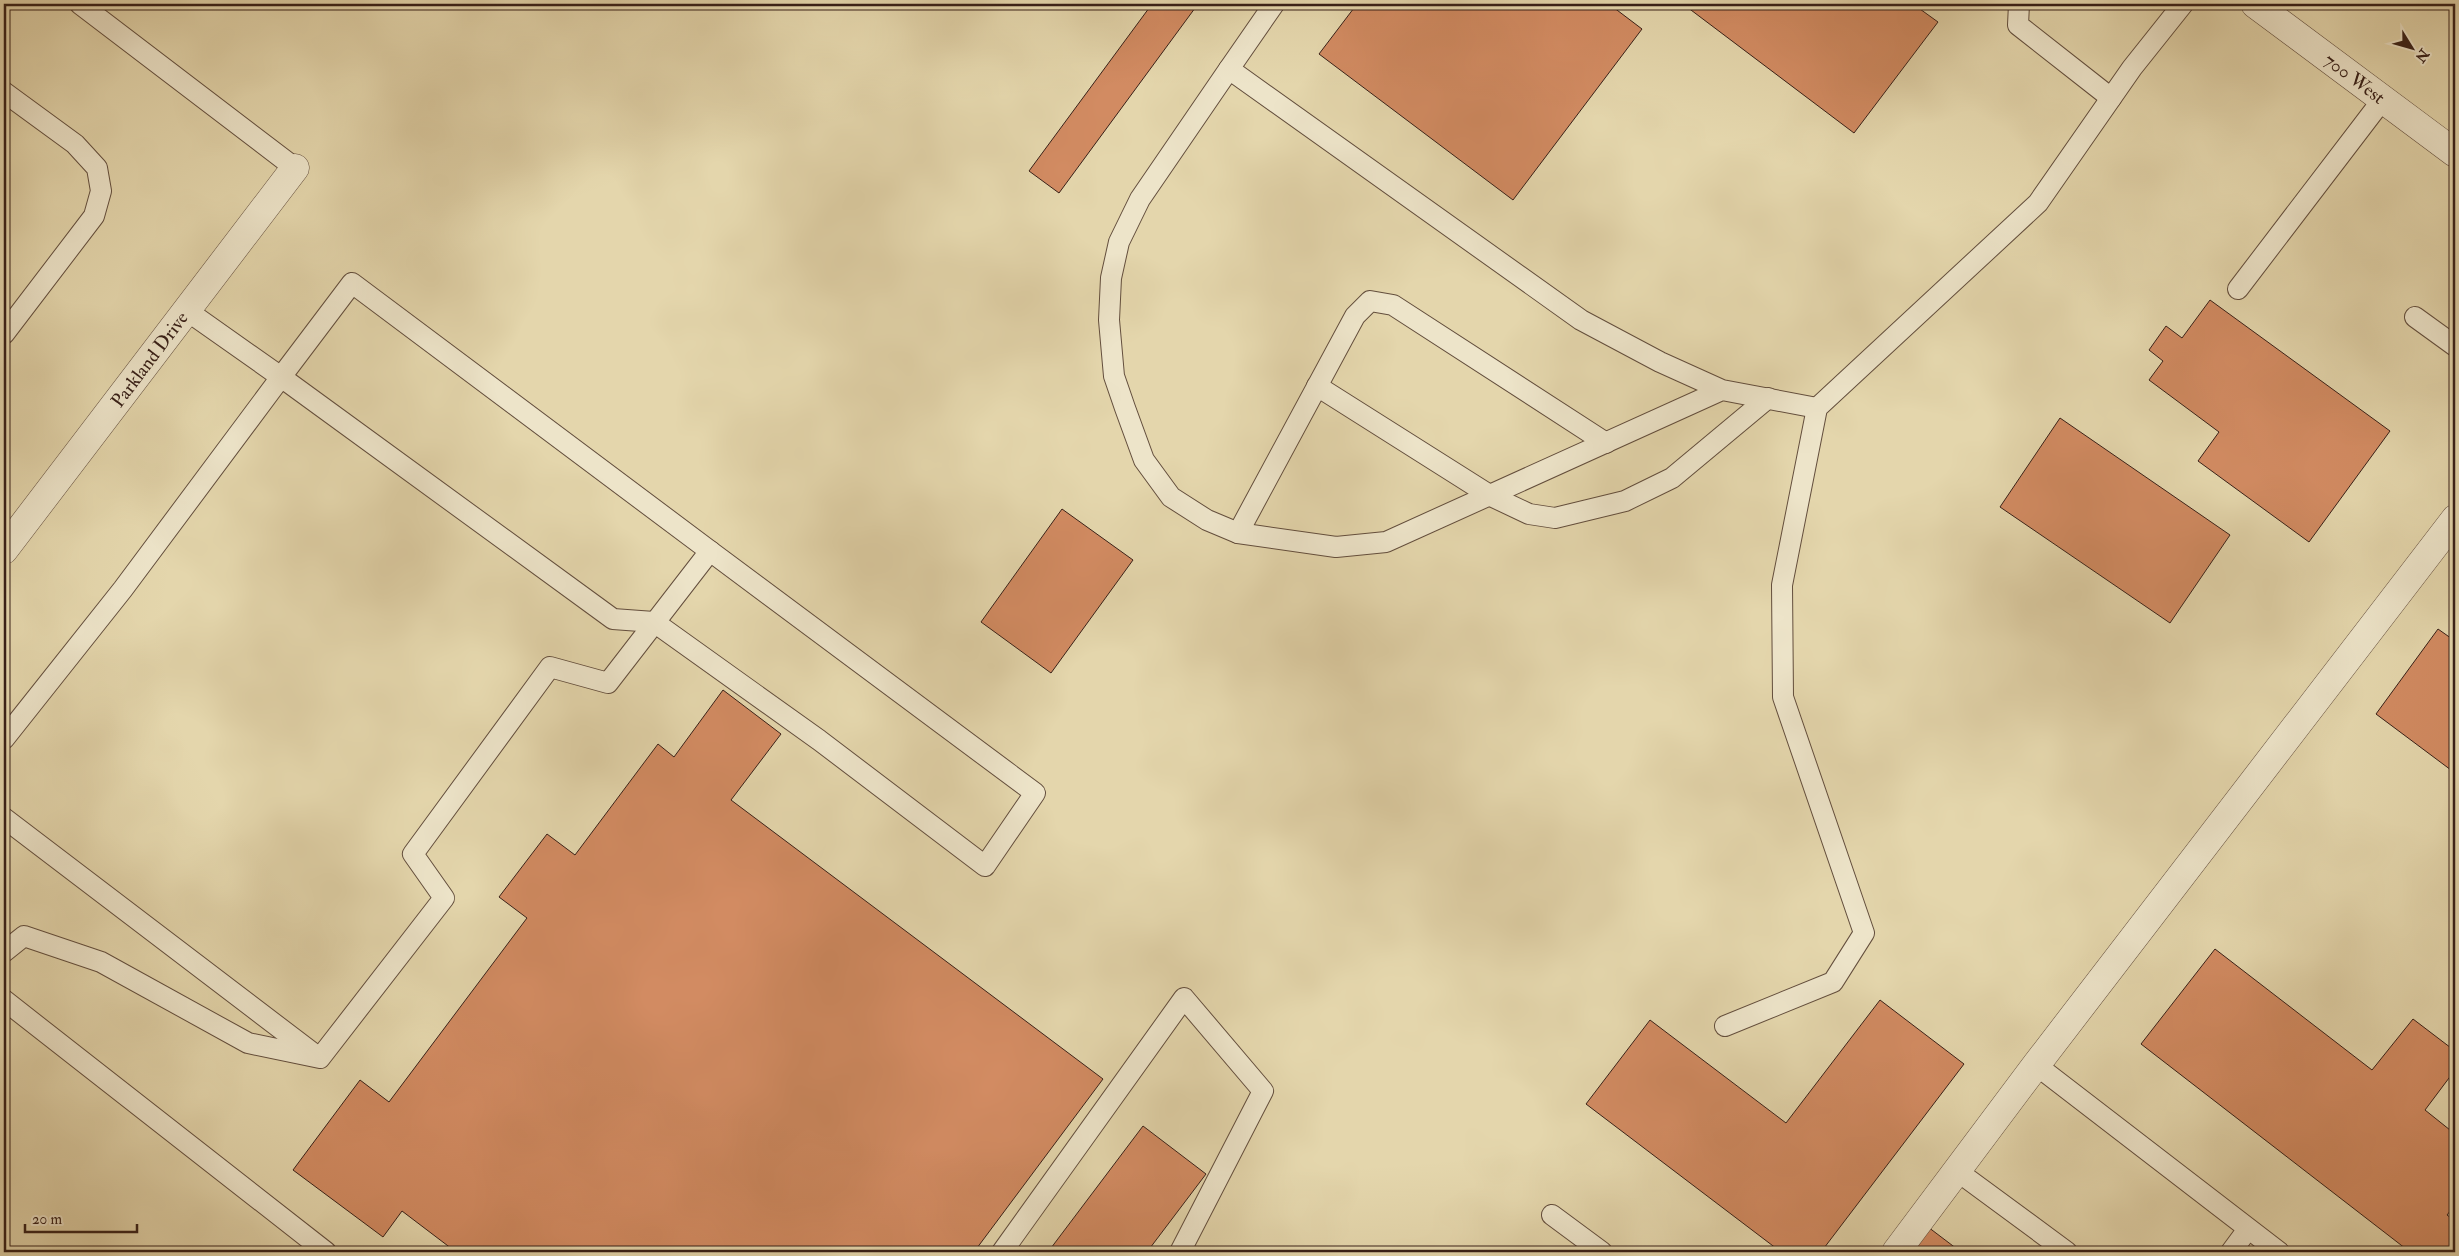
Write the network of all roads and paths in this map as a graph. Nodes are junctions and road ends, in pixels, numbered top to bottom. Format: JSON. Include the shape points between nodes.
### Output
{"nodes":[{"id":1,"x":80,"y":4,"type":"edge"},
{"id":2,"x":1274,"y":4,"type":"edge"},
{"id":3,"x":2019,"y":4,"type":"edge"},
{"id":4,"x":2183,"y":4,"type":"edge"},
{"id":5,"x":2255,"y":4,"type":"edge"},
{"id":6,"x":1229,"y":69,"type":"junction"},
{"id":7,"x":4,"y":92,"type":"edge"},
{"id":8,"x":2111,"y":98,"type":"junction"},
{"id":9,"x":2384,"y":99,"type":"junction"},
{"id":10,"x":2455,"y":153,"type":"edge"},
{"id":11,"x":295,"y":168,"type":"joint"},
{"id":12,"x":2238,"y":289,"type":"dead end"},
{"id":13,"x":186,"y":310,"type":"junction"},
{"id":14,"x":2415,"y":317,"type":"dead end"},
{"id":15,"x":4,"y":334,"type":"edge"},
{"id":16,"x":2455,"y":346,"type":"edge"},
{"id":17,"x":282,"y":377,"type":"junction"},
{"id":18,"x":1317,"y":386,"type":"junction"},
{"id":19,"x":1722,"y":390,"type":"junction"},
{"id":20,"x":1768,"y":398,"type":"junction"},
{"id":21,"x":1817,"y":408,"type":"junction"},
{"id":22,"x":1606,"y":443,"type":"junction"},
{"id":23,"x":1491,"y":496,"type":"junction"},
{"id":24,"x":2455,"y":519,"type":"edge"},
{"id":25,"x":1238,"y":533,"type":"junction"},
{"id":26,"x":4,"y":550,"type":"edge"},
{"id":27,"x":710,"y":551,"type":"junction"},
{"id":28,"x":654,"y":622,"type":"junction"},
{"id":29,"x":4,"y":739,"type":"edge"},
{"id":30,"x":4,"y":818,"type":"edge"},
{"id":31,"x":4,"y":952,"type":"edge"},
{"id":32,"x":4,"y":1000,"type":"edge"},
{"id":33,"x":1724,"y":1026,"type":"dead end"},
{"id":34,"x":320,"y":1058,"type":"junction"},
{"id":35,"x":2036,"y":1065,"type":"junction"},
{"id":36,"x":1957,"y":1171,"type":"junction"},
{"id":37,"x":1552,"y":1215,"type":"dead end"},
{"id":38,"x":2248,"y":1229,"type":"junction"},
{"id":39,"x":326,"y":1252,"type":"edge"},
{"id":40,"x":1002,"y":1252,"type":"edge"},
{"id":41,"x":1180,"y":1252,"type":"edge"},
{"id":42,"x":1602,"y":1252,"type":"edge"},
{"id":43,"x":1896,"y":1252,"type":"edge"},
{"id":44,"x":2067,"y":1252,"type":"edge"},
{"id":45,"x":2231,"y":1252,"type":"edge"},
{"id":46,"x":2279,"y":1252,"type":"edge"}],
"edges":[{"from":1,"to":11,"type":"lane"},
{"from":2,"to":6,"type":"lane"},
{"from":3,"to":8,"type":"lane","via":[[2018,25]]},
{"from":4,"to":8,"type":"lane"},
{"from":5,"to":9,"type":"street","name":"700 West"},
{"from":6,"to":19,"type":"lane","via":[[1581,320]]},
{"from":6,"to":25,"type":"lane","via":[[1140,199],[1119,242],[1111,278],[1110,320],[1114,376],[1144,460],[1171,497],[1206,520]]},
{"from":7,"to":15,"type":"lane","via":[[75,144],[97,168],[101,191],[94,216]]},
{"from":8,"to":21,"type":"lane","via":[[2038,203]]},
{"from":9,"to":10,"type":"street","name":"700 West"},
{"from":9,"to":12,"type":"lane"},
{"from":11,"to":13,"type":"street","name":"Parkland Drive"},
{"from":13,"to":17,"type":"lane"},
{"from":13,"to":26,"type":"street","name":"Parkland Drive"},
{"from":14,"to":16,"type":"lane"},
{"from":17,"to":27,"type":"lane","via":[[352,284]]},
{"from":17,"to":28,"type":"lane","via":[[612,619]]},
{"from":17,"to":29,"type":"lane","via":[[123,589]]},
{"from":18,"to":22,"type":"lane","via":[[1355,316],[1370,301],[1393,305]]},
{"from":18,"to":23,"type":"lane"},
{"from":18,"to":25,"type":"lane"},
{"from":19,"to":20,"type":"lane"},
{"from":19,"to":22,"type":"lane"},
{"from":20,"to":21,"type":"lane"},
{"from":20,"to":23,"type":"lane","via":[[1672,478],[1625,501],[1555,518],[1529,514]]},
{"from":21,"to":33,"type":"lane","via":[[1782,585],[1783,697],[1864,933],[1833,982]]},
{"from":22,"to":23,"type":"lane"},
{"from":23,"to":25,"type":"lane","via":[[1386,542],[1336,547]]},
{"from":24,"to":35,"type":"street"},
{"from":27,"to":28,"type":"lane"},
{"from":27,"to":28,"type":"lane","via":[[1035,793],[985,866],[819,740]]},
{"from":28,"to":34,"type":"lane","via":[[608,683],[550,667],[413,854],[444,898]]},
{"from":30,"to":34,"type":"lane"},
{"from":31,"to":34,"type":"lane","via":[[24,936],[33,939],[101,962],[248,1043]]},
{"from":32,"to":39,"type":"lane"},
{"from":35,"to":36,"type":"street"},
{"from":35,"to":38,"type":"lane"},
{"from":36,"to":43,"type":"street"},
{"from":36,"to":44,"type":"lane"},
{"from":37,"to":42,"type":"lane"},
{"from":38,"to":45,"type":"lane"},
{"from":38,"to":46,"type":"lane"},
{"from":40,"to":41,"type":"lane","via":[[1184,998],[1263,1091]]}]}
